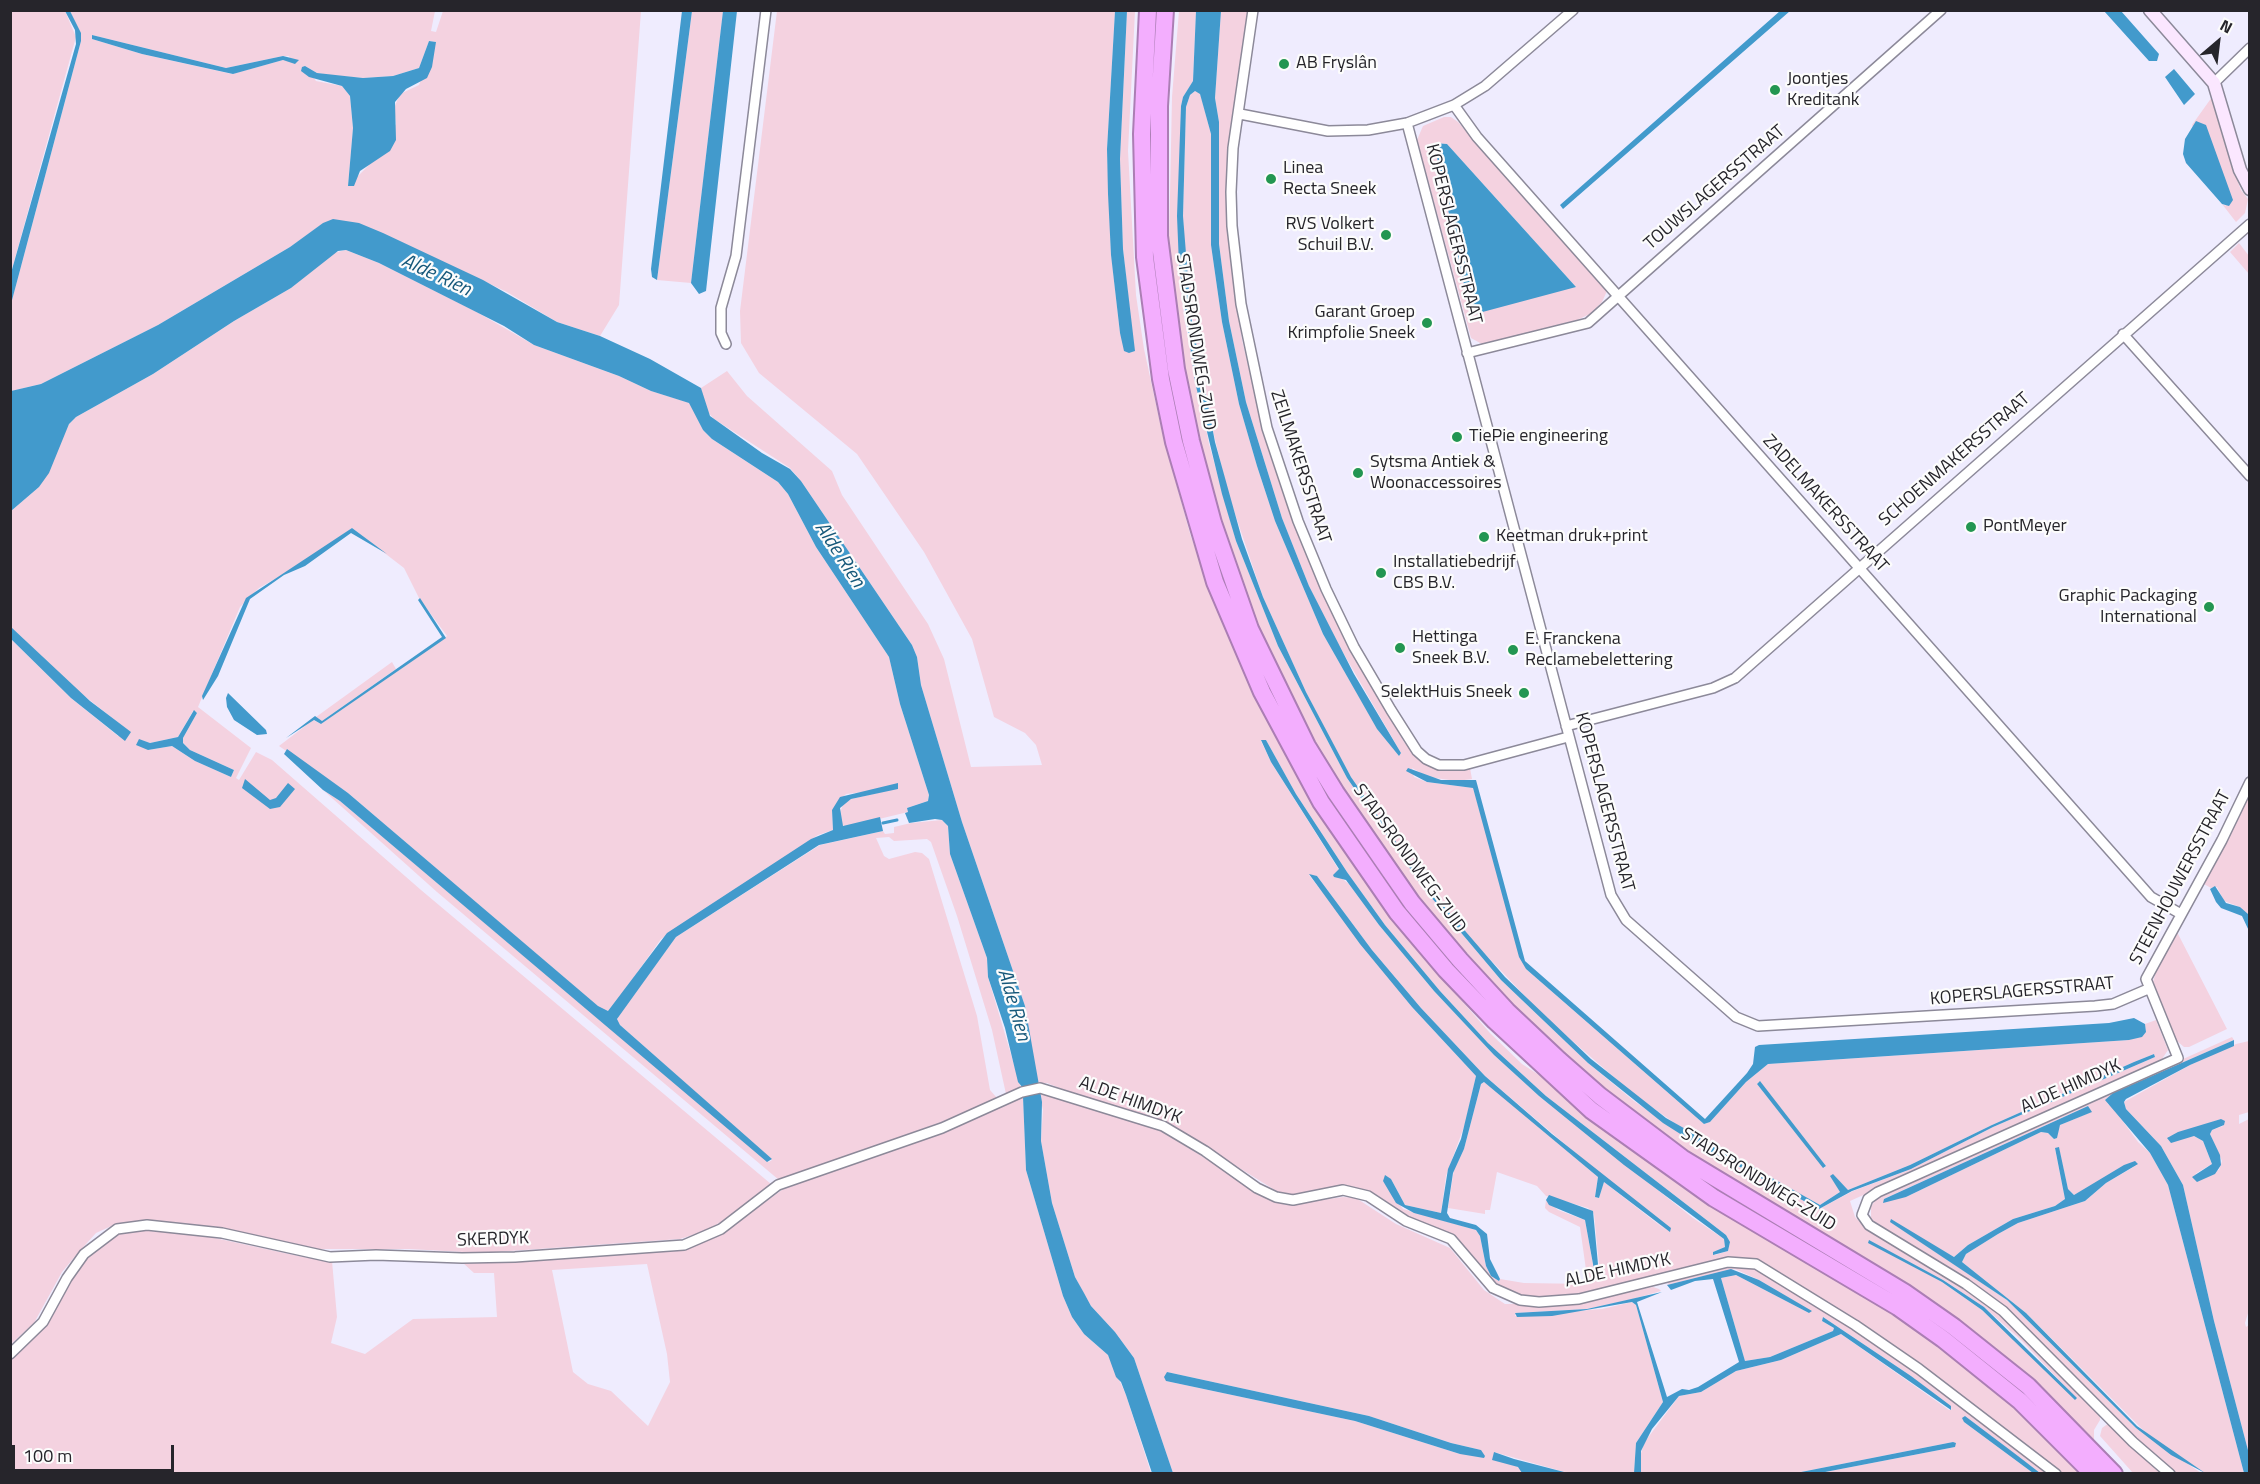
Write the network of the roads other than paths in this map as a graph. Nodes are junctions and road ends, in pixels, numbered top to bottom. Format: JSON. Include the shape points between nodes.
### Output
{"nodes":[{"id":1,"x":766,"y":10,"type":"edge"},
{"id":2,"x":1140,"y":10,"type":"edge"},
{"id":3,"x":1148,"y":10,"type":"edge"},
{"id":4,"x":1164,"y":10,"type":"edge"},
{"id":5,"x":1176,"y":10,"type":"edge"},
{"id":6,"x":1253,"y":10,"type":"edge"},
{"id":7,"x":1573,"y":10,"type":"edge"},
{"id":8,"x":1941,"y":10,"type":"edge"},
{"id":9,"x":2150,"y":10,"type":"edge"},
{"id":10,"x":2250,"y":48,"type":"edge"},
{"id":11,"x":1145,"y":69,"type":"junction"},
{"id":12,"x":2214,"y":83,"type":"junction"},
{"id":13,"x":1160,"y":91,"type":"junction"},
{"id":14,"x":1454,"y":105,"type":"junction"},
{"id":15,"x":1240,"y":114,"type":"junction"},
{"id":16,"x":1407,"y":123,"type":"junction"},
{"id":17,"x":2250,"y":189,"type":"edge"},
{"id":18,"x":2250,"y":224,"type":"edge"},
{"id":19,"x":1618,"y":295,"type":"junction"},
{"id":20,"x":2123,"y":334,"type":"junction"},
{"id":21,"x":726,"y":344,"type":"dead end"},
{"id":22,"x":1467,"y":353,"type":"junction"},
{"id":23,"x":2250,"y":476,"type":"edge"},
{"id":24,"x":1859,"y":567,"type":"junction"},
{"id":25,"x":1566,"y":726,"type":"junction"},
{"id":26,"x":1568,"y":737,"type":"junction"},
{"id":27,"x":2250,"y":782,"type":"edge"},
{"id":28,"x":2181,"y":914,"type":"junction"},
{"id":29,"x":2148,"y":989,"type":"junction"},
{"id":30,"x":1005,"y":1100,"type":"joint"},
{"id":31,"x":10,"y":1354,"type":"edge"},
{"id":32,"x":2056,"y":1473,"type":"edge"},
{"id":33,"x":2093,"y":1473,"type":"edge"},
{"id":34,"x":2114,"y":1473,"type":"edge"},
{"id":35,"x":2170,"y":1473,"type":"edge"}],
"edges":[{"from":1,"to":21,"type":"street","via":[[736,256],[721,308],[721,333]]},
{"from":2,"to":11,"type":"highway"},
{"from":3,"to":11,"type":"highway","name":"STADSRONDWEG-ZUID"},
{"from":4,"to":13,"type":"highway","name":"STADSRONDWEG-ZUID"},
{"from":5,"to":13,"type":"highway"},
{"from":6,"to":15,"type":"street","name":"ZEILMAKERSSTRAAT"},
{"from":7,"to":14,"type":"street","via":[[1485,86]]},
{"from":8,"to":19,"type":"street","name":"TOUWSLAGERSSTRAAT"},
{"from":9,"to":12,"type":"street"},
{"from":10,"to":12,"type":"street"},
{"from":11,"to":33,"type":"highway","name":"STADSRONDWEG-ZUID","via":[[1142,199],[1145,256],[1161,379],[1186,484],[1215,582],[1262,692],[1321,802],[1360,860],[1446,970],[1591,1110],[1714,1198],[1898,1307],[2020,1401]]},
{"from":12,"to":17,"type":"street","via":[[2240,170]]},
{"from":13,"to":34,"type":"highway","name":"STADSRONDWEG-ZUID","via":[[1159,224],[1167,308],[1191,441],[1213,523],[1250,629],[1277,688],[1307,746],[1373,849],[1460,960],[1507,1011],[1600,1096],[1682,1158],[1904,1292],[1954,1327],[2028,1386]]},
{"from":14,"to":16,"type":"street"},
{"from":14,"to":19,"type":"street","name":"ZADELMAKERSSTRAAT","via":[[1477,137]]},
{"from":15,"to":16,"type":"street","via":[[1328,131],[1368,130]]},
{"from":15,"to":26,"type":"street","name":"ZEILMAKERSSTRAAT","via":[[1233,148],[1232,226],[1256,384],[1298,521],[1354,647],[1417,751],[1439,765],[1464,765]]},
{"from":16,"to":22,"type":"street","name":"KOPERSLAGERSSTRAAT"},
{"from":18,"to":20,"type":"street","name":"SCHOENMAKERSSTRAAT"},
{"from":19,"to":22,"type":"street","name":"KOPERSLAGERSSTRAAT","via":[[1588,322]]},
{"from":19,"to":24,"type":"street","name":"ZADELMAKERSSTRAAT"},
{"from":20,"to":23,"type":"street"},
{"from":20,"to":24,"type":"street","name":"SCHOENMAKERSSTRAAT"},
{"from":22,"to":25,"type":"street","name":"KOPERSLAGERSSTRAAT"},
{"from":24,"to":25,"type":"street","name":"SCHOENMAKERSSTRAAT","via":[[1727,683]]},
{"from":24,"to":28,"type":"street","name":"ZADELMAKERSSTRAAT","via":[[2151,897]]},
{"from":25,"to":26,"type":"street","name":"KOPERSLAGERSSTRAAT"},
{"from":26,"to":29,"type":"street","name":"KOPERSLAGERSSTRAAT","via":[[1616,907],[1626,920],[1747,1024],[1772,1027],[2095,1006],[2113,1004]]},
{"from":27,"to":28,"type":"street","name":"STEENHOUWERSSTRAAT"},
{"from":28,"to":29,"type":"street","name":"STEENHOUWERSSTRAAT","via":[[2151,967],[2146,979]]},
{"from":29,"to":35,"type":"street","name":"ALDE HIMDYK","via":[[2178,1058],[1878,1192],[1868,1199],[1862,1215],[1869,1225],[1960,1279],[2003,1311],[2133,1442]]},
{"from":30,"to":31,"type":"street","name":"SKERDYK","via":[[942,1128],[778,1185],[721,1229],[677,1246],[515,1257],[330,1257],[222,1233],[147,1225],[117,1229],[84,1254],[42,1322]]},
{"from":30,"to":32,"type":"street","name":"ALDE HIMDYK","via":[[1030,1090],[1051,1090],[1163,1126],[1276,1197],[1293,1200],[1343,1190],[1368,1196],[1406,1221],[1451,1239],[1493,1288],[1520,1300],[1579,1299],[1728,1262],[1756,1264],[1919,1369]]}]}
